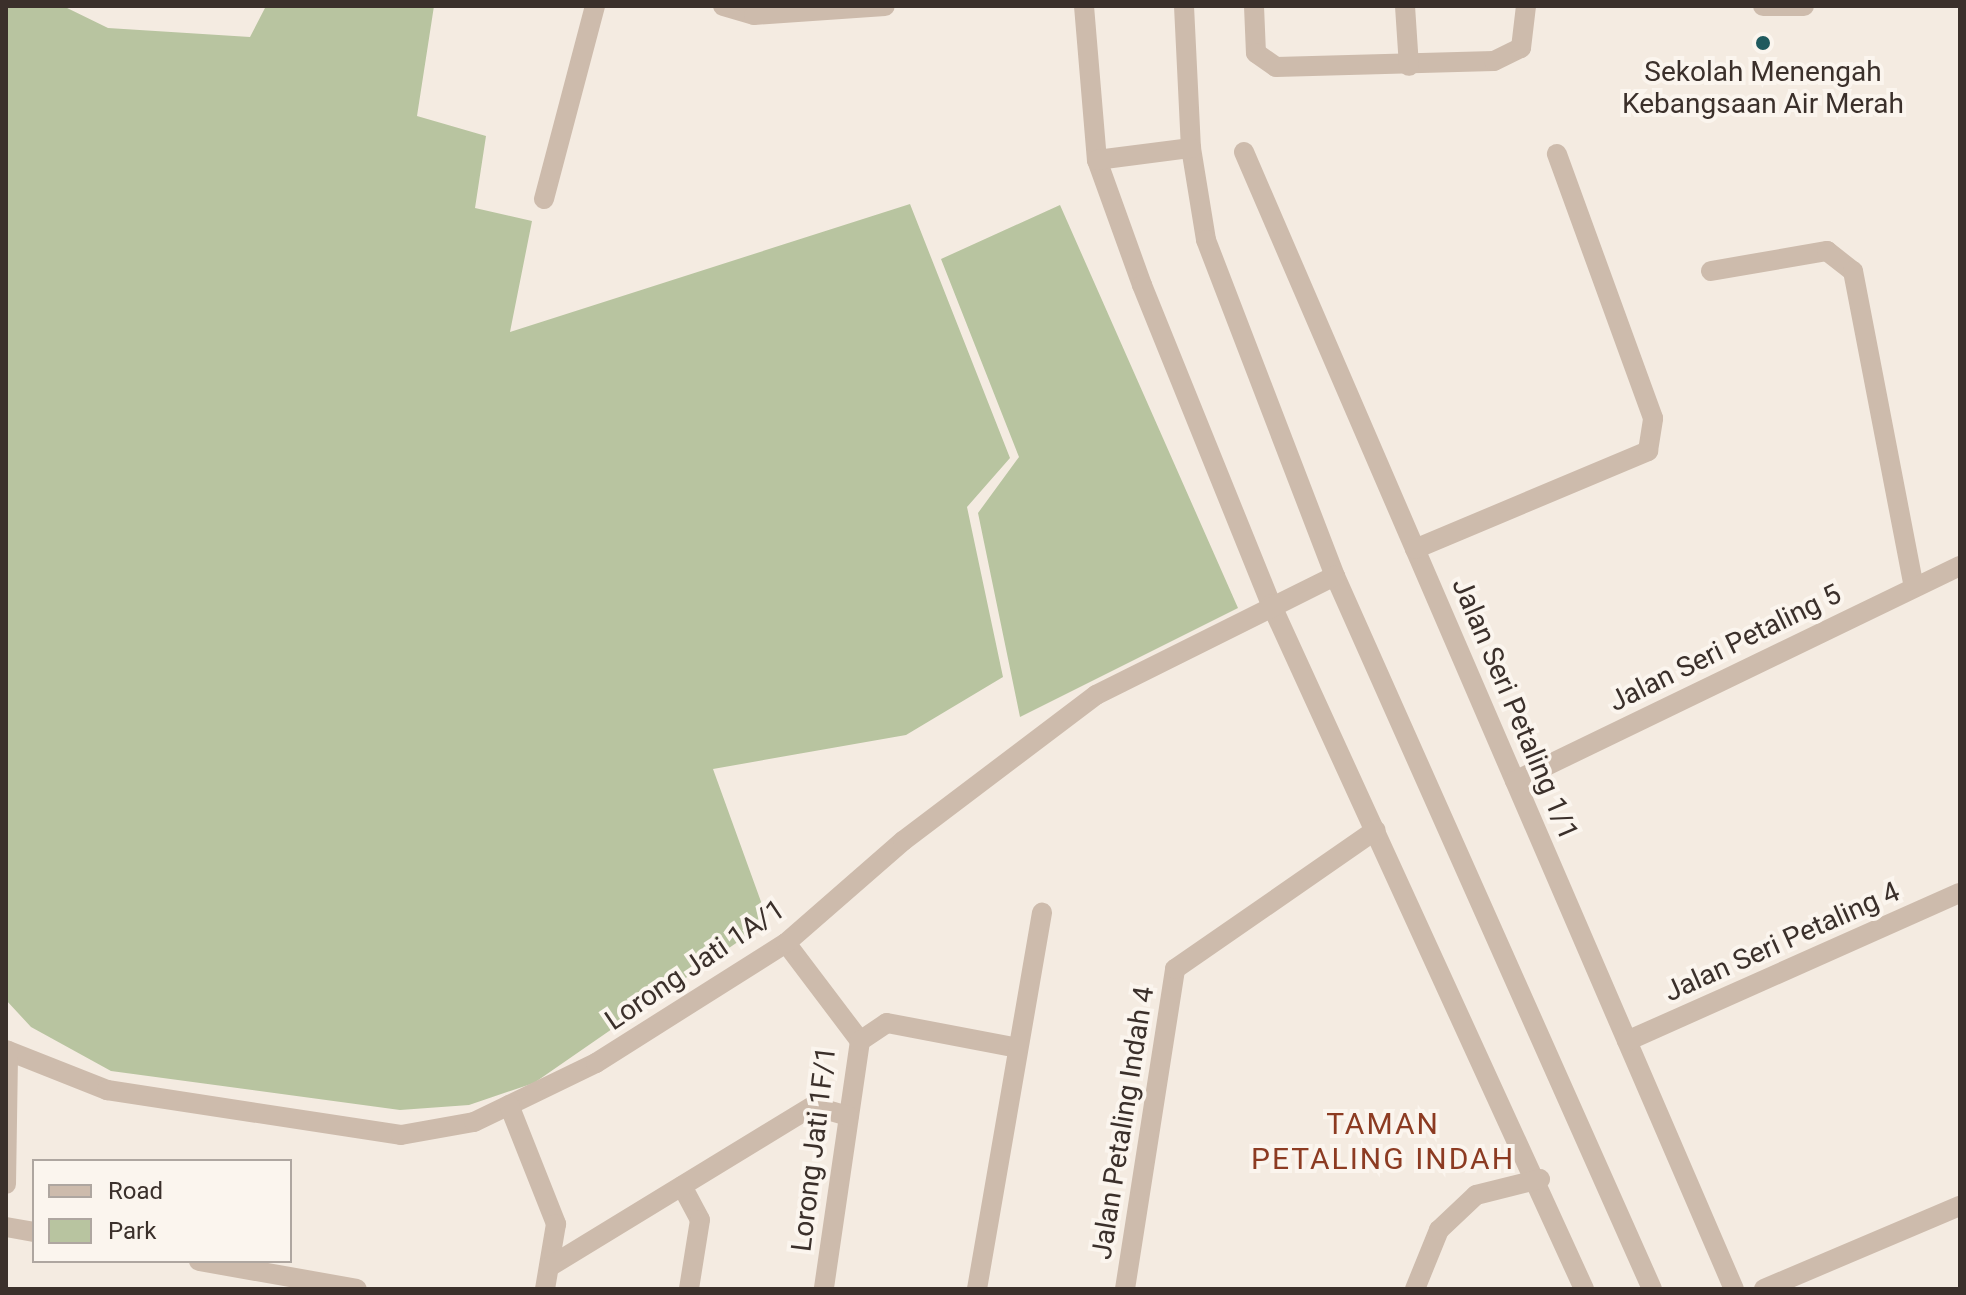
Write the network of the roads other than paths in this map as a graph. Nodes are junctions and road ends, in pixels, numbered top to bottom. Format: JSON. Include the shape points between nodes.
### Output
{"nodes":[{"id":1,"x":595,"y":6,"type":"edge"},
{"id":2,"x":723,"y":6,"type":"edge"},
{"id":3,"x":885,"y":6,"type":"edge"},
{"id":4,"x":1084,"y":6,"type":"edge"},
{"id":5,"x":1184,"y":6,"type":"edge"},
{"id":6,"x":1254,"y":6,"type":"edge"},
{"id":7,"x":1405,"y":6,"type":"edge"},
{"id":8,"x":1763,"y":6,"type":"edge"},
{"id":9,"x":1804,"y":6,"type":"edge"},
{"id":10,"x":1526,"y":11,"type":"edge"},
{"id":11,"x":1409,"y":66,"type":"junction"},
{"id":12,"x":1191,"y":148,"type":"junction"},
{"id":13,"x":1244,"y":152,"type":"dead end"},
{"id":14,"x":1557,"y":154,"type":"dead end"},
{"id":15,"x":1097,"y":160,"type":"junction"},
{"id":16,"x":544,"y":199,"type":"dead end"},
{"id":17,"x":1711,"y":271,"type":"dead end"},
{"id":18,"x":1415,"y":549,"type":"junction"},
{"id":19,"x":1960,"y":566,"type":"edge"},
{"id":20,"x":1335,"y":576,"type":"junction"},
{"id":21,"x":1914,"y":587,"type":"junction"},
{"id":22,"x":1271,"y":604,"type":"junction"},
{"id":23,"x":1515,"y":781,"type":"junction"},
{"id":24,"x":1376,"y":830,"type":"junction"},
{"id":25,"x":1960,"y":893,"type":"edge"},
{"id":26,"x":1042,"y":913,"type":"dead end"},
{"id":27,"x":786,"y":943,"type":"junction"},
{"id":28,"x":860,"y":1041,"type":"junction"},
{"id":29,"x":1627,"y":1041,"type":"junction"},
{"id":30,"x":1018,"y":1048,"type":"junction"},
{"id":31,"x":7,"y":1051,"type":"edge"},
{"id":32,"x":509,"y":1105,"type":"junction"},
{"id":33,"x":849,"y":1116,"type":"junction"},
{"id":34,"x":1540,"y":1179,"type":"junction"},
{"id":35,"x":6,"y":1184,"type":"edge"},
{"id":36,"x":682,"y":1186,"type":"junction"},
{"id":37,"x":1960,"y":1206,"type":"edge"},
{"id":38,"x":6,"y":1227,"type":"edge"},
{"id":39,"x":32,"y":1232,"type":"edge"},
{"id":40,"x":210,"y":1263,"type":"edge"},
{"id":41,"x":549,"y":1267,"type":"junction"},
{"id":42,"x":357,"y":1289,"type":"edge"},
{"id":43,"x":545,"y":1289,"type":"edge"},
{"id":44,"x":689,"y":1289,"type":"edge"},
{"id":45,"x":824,"y":1289,"type":"edge"},
{"id":46,"x":977,"y":1289,"type":"edge"},
{"id":47,"x":1125,"y":1289,"type":"edge"},
{"id":48,"x":1415,"y":1289,"type":"edge"},
{"id":49,"x":1584,"y":1289,"type":"edge"},
{"id":50,"x":1652,"y":1289,"type":"edge"},
{"id":51,"x":1734,"y":1289,"type":"edge"},
{"id":52,"x":1764,"y":1289,"type":"edge"}],
"edges":[{"from":1,"to":16,"type":"street"},
{"from":2,"to":3,"type":"street","via":[[754,15]]},
{"from":4,"to":15,"type":"street"},
{"from":5,"to":12,"type":"street"},
{"from":6,"to":11,"type":"street","via":[[1263,63]]},
{"from":7,"to":11,"type":"street"},
{"from":8,"to":9,"type":"street"},
{"from":10,"to":11,"type":"street","via":[[1526,34],[1513,55]]},
{"from":12,"to":15,"type":"street"},
{"from":12,"to":20,"type":"street","via":[[1206,240]]},
{"from":13,"to":18,"type":"street","name":"Jalan Seri Petaling 1/1"},
{"from":14,"to":18,"type":"street","via":[[1653,418],[1648,451]]},
{"from":15,"to":22,"type":"street"},
{"from":17,"to":21,"type":"street","via":[[1827,251],[1853,271]]},
{"from":18,"to":23,"type":"street","name":"Jalan Seri Petaling 1/1"},
{"from":19,"to":21,"type":"street","name":"Jalan Seri Petaling 5"},
{"from":20,"to":22,"type":"street","name":"Lorong Jati 1A/1"},
{"from":20,"to":50,"type":"street"},
{"from":21,"to":23,"type":"street","name":"Jalan Seri Petaling 5"},
{"from":22,"to":24,"type":"street"},
{"from":22,"to":27,"type":"street","name":"Lorong Jati 1A/1","via":[[1096,695],[903,841]]},
{"from":23,"to":29,"type":"street","name":"Jalan Seri Petaling 1/1"},
{"from":24,"to":34,"type":"street"},
{"from":24,"to":47,"type":"street","name":"Jalan Petaling Indah 4","via":[[1175,969]]},
{"from":25,"to":29,"type":"street","name":"Jalan Seri Petaling 4"},
{"from":26,"to":30,"type":"street"},
{"from":27,"to":28,"type":"street","name":"Lorong Jati 1F/1"},
{"from":27,"to":32,"type":"street","name":"Lorong Jati 1A/1","via":[[596,1063]]},
{"from":28,"to":30,"type":"street","via":[[887,1023]]},
{"from":28,"to":33,"type":"street","name":"Lorong Jati 1F/1"},
{"from":29,"to":51,"type":"street","name":"Jalan Seri Petaling 1/1"},
{"from":30,"to":46,"type":"street"},
{"from":31,"to":32,"type":"street","name":"Lorong Jati 1A/1","via":[[107,1090],[401,1135],[474,1122]]},
{"from":31,"to":35,"type":"street"},
{"from":32,"to":41,"type":"street","via":[[556,1224]]},
{"from":33,"to":36,"type":"street","via":[[813,1106]]},
{"from":33,"to":45,"type":"street","name":"Lorong Jati 1F/1"},
{"from":34,"to":48,"type":"street","via":[[1476,1195],[1439,1230]]},
{"from":34,"to":49,"type":"street"},
{"from":36,"to":41,"type":"street"},
{"from":36,"to":44,"type":"street","via":[[700,1220]]},
{"from":37,"to":52,"type":"street"},
{"from":38,"to":39,"type":"street"},
{"from":40,"to":42,"type":"street"},
{"from":41,"to":43,"type":"street"}]}
